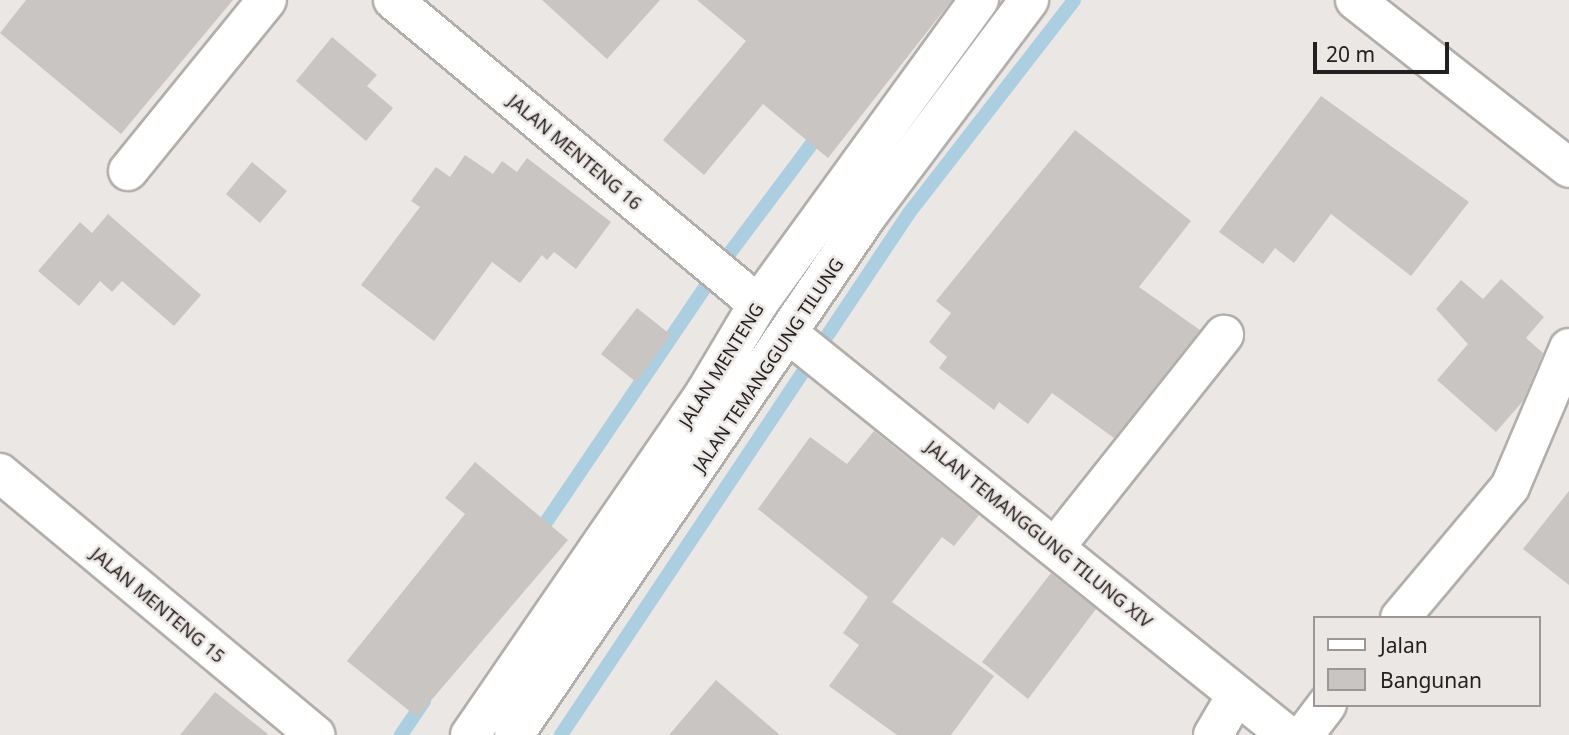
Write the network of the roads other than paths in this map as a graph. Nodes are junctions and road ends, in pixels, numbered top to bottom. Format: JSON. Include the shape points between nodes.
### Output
{"nodes":[{"id":1,"x":267,"y":0,"type":"edge"},
{"id":2,"x":393,"y":0,"type":"edge"},
{"id":3,"x":979,"y":0,"type":"edge"},
{"id":4,"x":1029,"y":0,"type":"edge"},
{"id":5,"x":1355,"y":0,"type":"edge"},
{"id":6,"x":1569,"y":168,"type":"edge"},
{"id":7,"x":128,"y":171,"type":"dead end"},
{"id":8,"x":758,"y":304,"type":"junction"},
{"id":9,"x":789,"y":334,"type":"junction"},
{"id":10,"x":1224,"y":335,"type":"dead end"},
{"id":11,"x":1569,"y":348,"type":"edge"},
{"id":12,"x":0,"y":473,"type":"edge"},
{"id":13,"x":1056,"y":546,"type":"junction"},
{"id":14,"x":1402,"y":616,"type":"edge"},
{"id":15,"x":1236,"y":696,"type":"junction"},
{"id":16,"x":1325,"y":707,"type":"edge"},
{"id":17,"x":316,"y":735,"type":"edge"},
{"id":18,"x":470,"y":735,"type":"edge"},
{"id":19,"x":514,"y":735,"type":"edge"},
{"id":20,"x":1213,"y":735,"type":"edge"},
{"id":21,"x":1287,"y":735,"type":"edge"},
{"id":22,"x":1304,"y":735,"type":"edge"}],
"edges":[{"from":1,"to":7,"type":"street"},
{"from":2,"to":8,"type":"street","name":"JALAN MENTENG 16"},
{"from":3,"to":8,"type":"street","name":"JALAN MENTENG"},
{"from":4,"to":9,"type":"street","name":"JALAN TEMANGGUNG TILUNG","via":[[867,216]]},
{"from":5,"to":6,"type":"street"},
{"from":8,"to":18,"type":"street","name":"JALAN MENTENG","via":[[705,393]]},
{"from":9,"to":13,"type":"street","name":"JALAN TEMANGGUNG TILUNG XIV"},
{"from":9,"to":19,"type":"street","name":"JALAN TEMANGGUNG TILUNG"},
{"from":10,"to":13,"type":"street"},
{"from":11,"to":14,"type":"street","via":[[1510,487]]},
{"from":12,"to":17,"type":"street","name":"JALAN MENTENG 15"},
{"from":13,"to":15,"type":"street","name":"JALAN TEMANGGUNG TILUNG XIV"},
{"from":15,"to":20,"type":"street"},
{"from":15,"to":21,"type":"street","name":"JALAN TEMANGGUNG TILUNG XIV"},
{"from":16,"to":22,"type":"street"}]}
